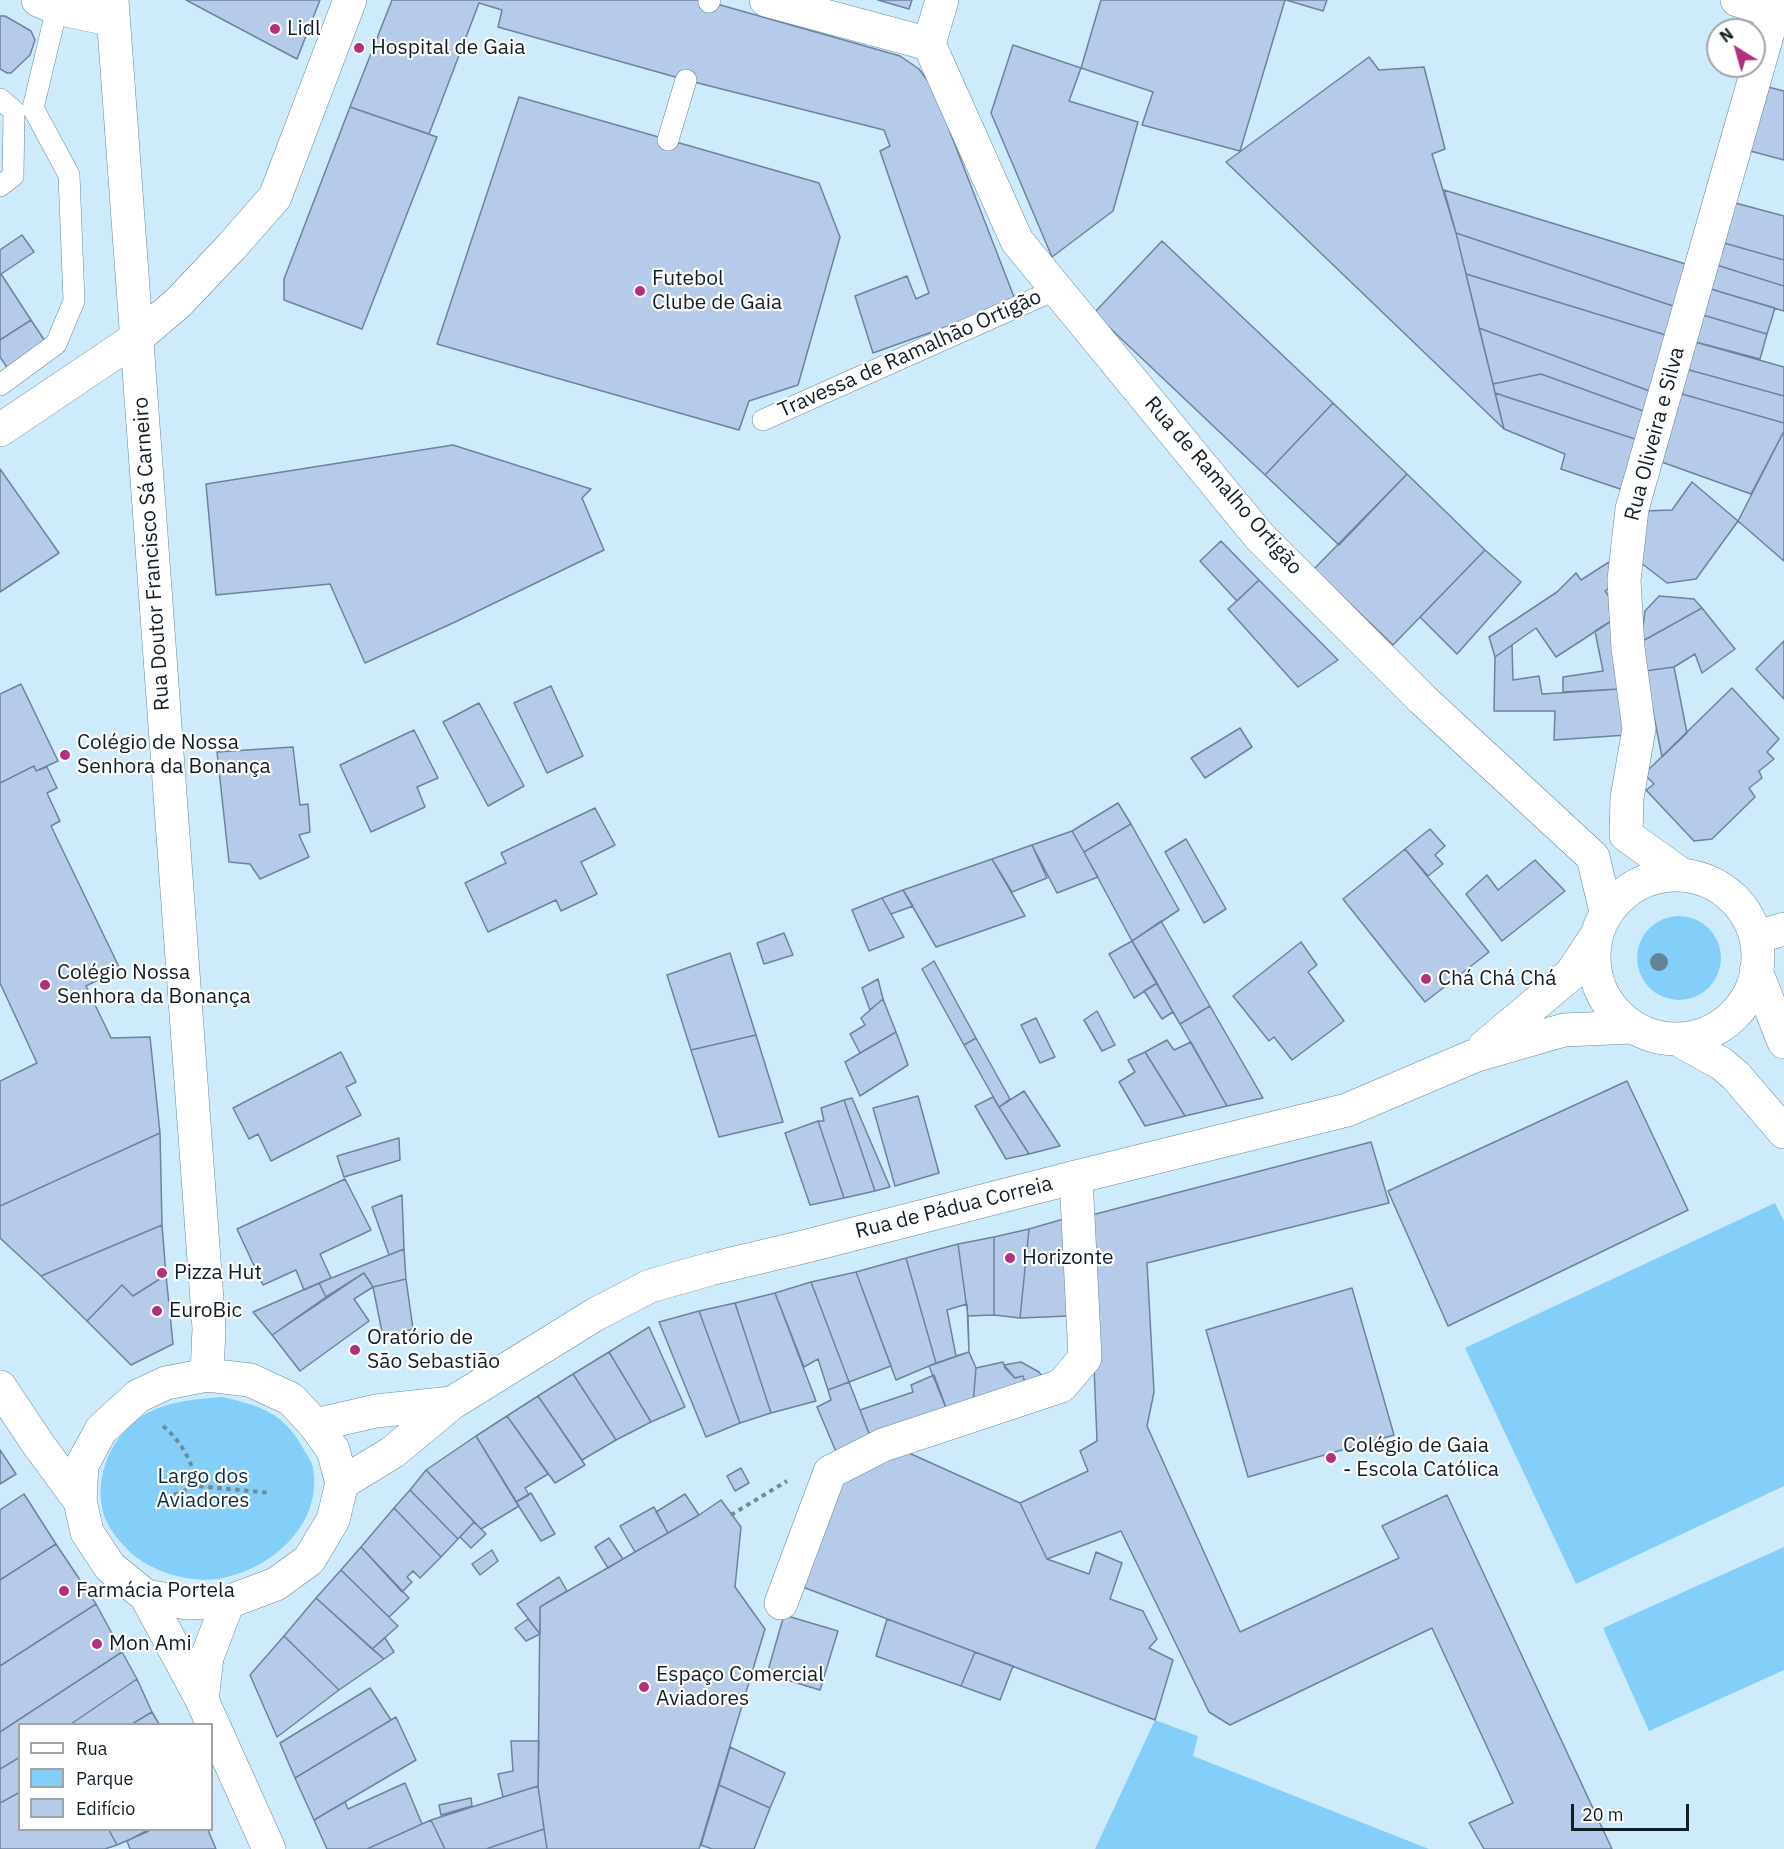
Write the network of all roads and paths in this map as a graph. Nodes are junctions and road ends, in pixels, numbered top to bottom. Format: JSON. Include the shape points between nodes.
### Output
{"nodes":[{"id":1,"x":350,"y":0,"type":"edge"},
{"id":2,"x":766,"y":0,"type":"edge"},
{"id":3,"x":942,"y":0,"type":"edge"},
{"id":4,"x":1737,"y":0,"type":"edge"},
{"id":5,"x":47,"y":4,"type":"edge"},
{"id":6,"x":112,"y":10,"type":"edge"},
{"id":7,"x":1779,"y":12,"type":"edge"},
{"id":8,"x":929,"y":44,"type":"junction"},
{"id":9,"x":686,"y":80,"type":"dead end"},
{"id":10,"x":0,"y":99,"type":"edge"},
{"id":11,"x":668,"y":140,"type":"dead end"},
{"id":12,"x":0,"y":186,"type":"edge"},
{"id":13,"x":1057,"y":289,"type":"junction"},
{"id":14,"x":138,"y":336,"type":"junction"},
{"id":15,"x":0,"y":385,"type":"edge"},
{"id":16,"x":763,"y":420,"type":"dead end"},
{"id":17,"x":0,"y":430,"type":"edge"},
{"id":18,"x":1626,"y":835,"type":"junction"},
{"id":19,"x":1593,"y":857,"type":"junction"},
{"id":20,"x":1682,"y":875,"type":"junction"},
{"id":21,"x":1601,"y":925,"type":"junction"},
{"id":22,"x":1770,"y":933,"type":"edge"},
{"id":23,"x":1756,"y":971,"type":"junction"},
{"id":24,"x":1633,"y":1027,"type":"junction"},
{"id":25,"x":1677,"y":1039,"type":"junction"},
{"id":26,"x":1784,"y":1042,"type":"edge"},
{"id":27,"x":1474,"y":1056,"type":"junction"},
{"id":28,"x":1784,"y":1132,"type":"edge"},
{"id":29,"x":1076,"y":1177,"type":"junction"},
{"id":30,"x":207,"y":1375,"type":"junction"},
{"id":31,"x":0,"y":1387,"type":"edge"},
{"id":32,"x":138,"y":1396,"type":"junction"},
{"id":33,"x":452,"y":1403,"type":"junction"},
{"id":34,"x":315,"y":1425,"type":"junction"},
{"id":35,"x":830,"y":1473,"type":"junction"},
{"id":36,"x":342,"y":1483,"type":"junction"},
{"id":37,"x":196,"y":1486,"type":"junction"},
{"id":38,"x":270,"y":1493,"type":"dead end"},
{"id":39,"x":80,"y":1501,"type":"junction"},
{"id":40,"x":157,"y":1501,"type":"dead end"},
{"id":41,"x":731,"y":1515,"type":"dead end"},
{"id":42,"x":146,"y":1596,"type":"junction"},
{"id":43,"x":228,"y":1602,"type":"junction"},
{"id":44,"x":781,"y":1603,"type":"dead end"},
{"id":45,"x":202,"y":1700,"type":"junction"},
{"id":46,"x":212,"y":1723,"type":"edge"},
{"id":47,"x":213,"y":1724,"type":"edge"},
{"id":48,"x":269,"y":1849,"type":"edge"}],
"edges":[{"from":1,"to":14,"type":"main road","via":[[275,197],[178,303]]},
{"from":2,"to":8,"type":"main road"},
{"from":3,"to":8,"type":"main road"},
{"from":4,"to":7,"type":"main road"},
{"from":5,"to":6,"type":"main road","name":"Rua Doutor Francisco Sá Carneiro"},
{"from":5,"to":15,"type":"lane","via":[[33,108],[69,175],[74,301],[56,344]]},
{"from":6,"to":14,"type":"main road","name":"Rua Doutor Francisco Sá Carneiro"},
{"from":7,"to":18,"type":"main road","name":"Rua Oliveira e Silva","via":[[1632,509],[1624,580],[1639,729],[1626,798]]},
{"from":8,"to":13,"type":"main road","name":"Rua de Ramalho Ortigão","via":[[1017,241]]},
{"from":9,"to":11,"type":"lane"},
{"from":10,"to":12,"type":"lane","via":[[14,111],[13,176]]},
{"from":13,"to":16,"type":"lane","name":"Travessa de Ramalhão Ortigão"},
{"from":13,"to":19,"type":"main road","name":"Rua de Ramalho Ortigão","via":[[1260,537],[1422,699]]},
{"from":14,"to":17,"type":"main road"},
{"from":14,"to":30,"type":"main road","name":"Rua Doutor Francisco Sá Carneiro","via":[[209,1328]]},
{"from":18,"to":19,"type":"main road"},
{"from":18,"to":20,"type":"main road"},
{"from":19,"to":21,"type":"main road"},
{"from":20,"to":21,"type":"main road","via":[[1662,875],[1626,891]]},
{"from":20,"to":22,"type":"main road","via":[[1707,881],[1729,894]]},
{"from":21,"to":24,"type":"main road","via":[[1594,966],[1601,991],[1615,1013]]},
{"from":21,"to":27,"type":"main road","name":"Rua de Pádua Correia","via":[[1571,974]]},
{"from":22,"to":23,"type":"main road","via":[[1758,954]]},
{"from":23,"to":25,"type":"main road","via":[[1749,993],[1729,1018],[1701,1035]]},
{"from":23,"to":26,"type":"main road"},
{"from":24,"to":25,"type":"main road"},
{"from":24,"to":27,"type":"main road","name":"Rua de Pádua Correia","via":[[1564,1030]]},
{"from":25,"to":28,"type":"main road","via":[[1736,1076]]},
{"from":27,"to":29,"type":"main road","name":"Rua de Pádua Correia","via":[[1347,1110]]},
{"from":29,"to":33,"type":"main road","name":"Rua de Pádua Correia","via":[[650,1286]]},
{"from":29,"to":35,"type":"main road","via":[[1085,1358],[1061,1386],[883,1445]]},
{"from":30,"to":32,"type":"main road","via":[[166,1383]]},
{"from":30,"to":34,"type":"main road","via":[[250,1380],[291,1399]]},
{"from":31,"to":39,"type":"main road"},
{"from":32,"to":37,"type":"path","via":[[147,1413],[181,1445]]},
{"from":32,"to":39,"type":"main road","via":[[101,1430],[82,1465]]},
{"from":33,"to":34,"type":"main road","name":"Rua de Pádua Correia","via":[[376,1411]]},
{"from":33,"to":36,"type":"main road","name":"Rua de Pádua Correia","via":[[393,1452]]},
{"from":34,"to":36,"type":"main road","via":[[333,1450]]},
{"from":35,"to":41,"type":"path","via":[[802,1471]]},
{"from":35,"to":44,"type":"main road"},
{"from":36,"to":43,"type":"main road","via":[[333,1521],[309,1560],[276,1584]]},
{"from":37,"to":38,"type":"path"},
{"from":37,"to":40,"type":"path"},
{"from":39,"to":42,"type":"main road","via":[[87,1532],[110,1567]]},
{"from":42,"to":43,"type":"main road","via":[[187,1603]]},
{"from":42,"to":45,"type":"main road"},
{"from":43,"to":45,"type":"main road","via":[[207,1657]]},
{"from":45,"to":46,"type":"main road"},
{"from":47,"to":48,"type":"main road"}]}
